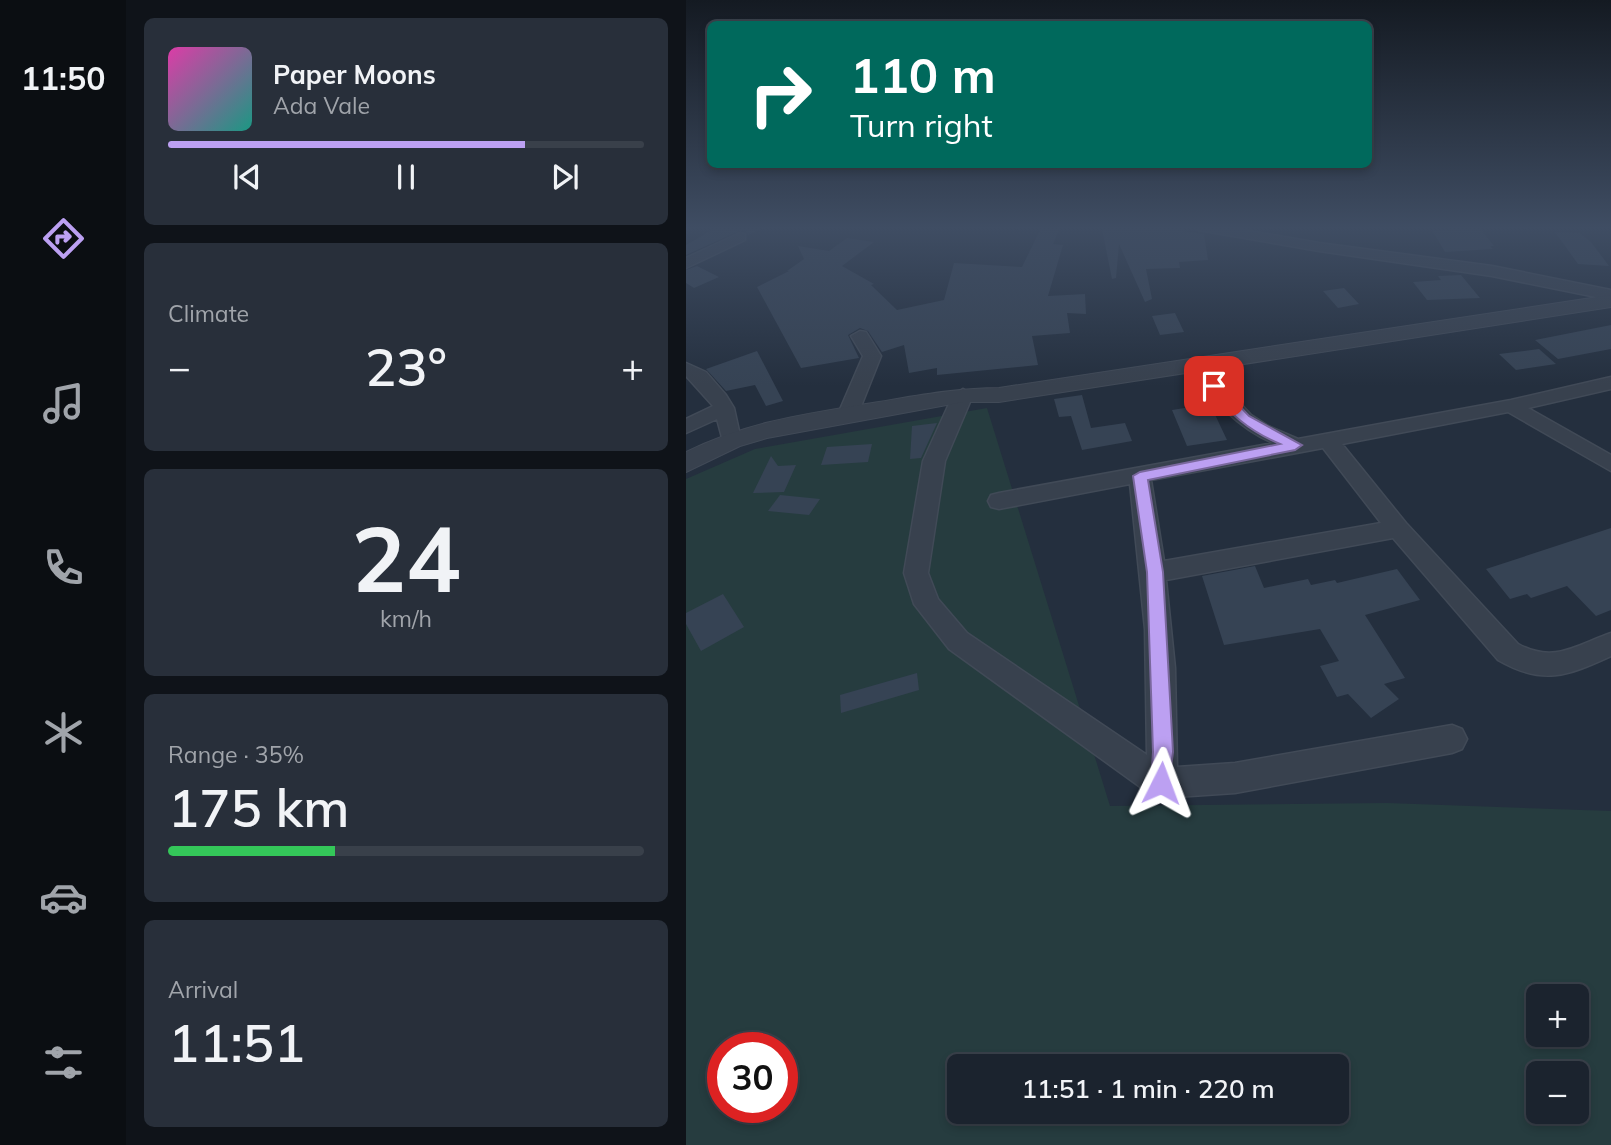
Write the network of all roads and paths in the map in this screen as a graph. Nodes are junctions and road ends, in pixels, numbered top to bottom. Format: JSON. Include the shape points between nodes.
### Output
{"nodes":[{"id":1,"x":1534,"y":279,"type":"edge"},
{"id":2,"x":1611,"y":295,"type":"edge"},
{"id":3,"x":1611,"y":300,"type":"edge"},
{"id":4,"x":860,"y":336,"type":"dead end"},
{"id":5,"x":1308,"y":348,"type":"junction"},
{"id":6,"x":1195,"y":365,"type":"junction"},
{"id":7,"x":686,"y":368,"type":"edge"},
{"id":8,"x":1611,"y":383,"type":"edge"},
{"id":9,"x":963,"y":395,"type":"junction"},
{"id":10,"x":999,"y":395,"type":"junction"},
{"id":11,"x":1511,"y":406,"type":"junction"},
{"id":12,"x":724,"y":408,"type":"junction"},
{"id":13,"x":848,"y":414,"type":"junction"},
{"id":14,"x":686,"y":427,"type":"edge"},
{"id":15,"x":1327,"y":439,"type":"junction"},
{"id":16,"x":731,"y":440,"type":"junction"},
{"id":17,"x":1295,"y":445,"type":"junction"},
{"id":18,"x":686,"y":463,"type":"edge"},
{"id":19,"x":1611,"y":464,"type":"edge"},
{"id":20,"x":1140,"y":476,"type":"junction"},
{"id":21,"x":999,"y":501,"type":"dead end"},
{"id":22,"x":1398,"y":529,"type":"junction"},
{"id":23,"x":1155,"y":572,"type":"junction"},
{"id":24,"x":1611,"y":644,"type":"edge"},
{"id":25,"x":1452,"y":739,"type":"dead end"},
{"id":26,"x":1161,"y":783,"type":"junction"}],
"edges":[{"from":1,"to":2,"type":"street"},
{"from":3,"to":5,"type":"street"},
{"from":4,"to":13,"type":"street","via":[[872,356]]},
{"from":5,"to":6,"type":"street"},
{"from":5,"to":10,"type":"street","via":[[1291,345],[1009,389]]},
{"from":6,"to":10,"type":"street"},
{"from":6,"to":17,"type":"street","via":[[1244,419]]},
{"from":7,"to":12,"type":"street","via":[[699,376]]},
{"from":8,"to":11,"type":"street"},
{"from":9,"to":10,"type":"street"},
{"from":9,"to":13,"type":"street"},
{"from":9,"to":26,"type":"street","via":[[933,461],[916,573],[926,604],[958,641]]},
{"from":11,"to":15,"type":"street"},
{"from":11,"to":19,"type":"street"},
{"from":12,"to":14,"type":"street"},
{"from":12,"to":16,"type":"street"},
{"from":13,"to":16,"type":"street"},
{"from":15,"to":17,"type":"street"},
{"from":15,"to":22,"type":"street"},
{"from":16,"to":18,"type":"street"},
{"from":17,"to":20,"type":"street"},
{"from":20,"to":21,"type":"street"},
{"from":20,"to":23,"type":"street"},
{"from":22,"to":23,"type":"street"},
{"from":22,"to":24,"type":"street","via":[[1495,639],[1524,663],[1558,666]]},
{"from":23,"to":26,"type":"street"},
{"from":25,"to":26,"type":"street","via":[[1235,778]]}]}
